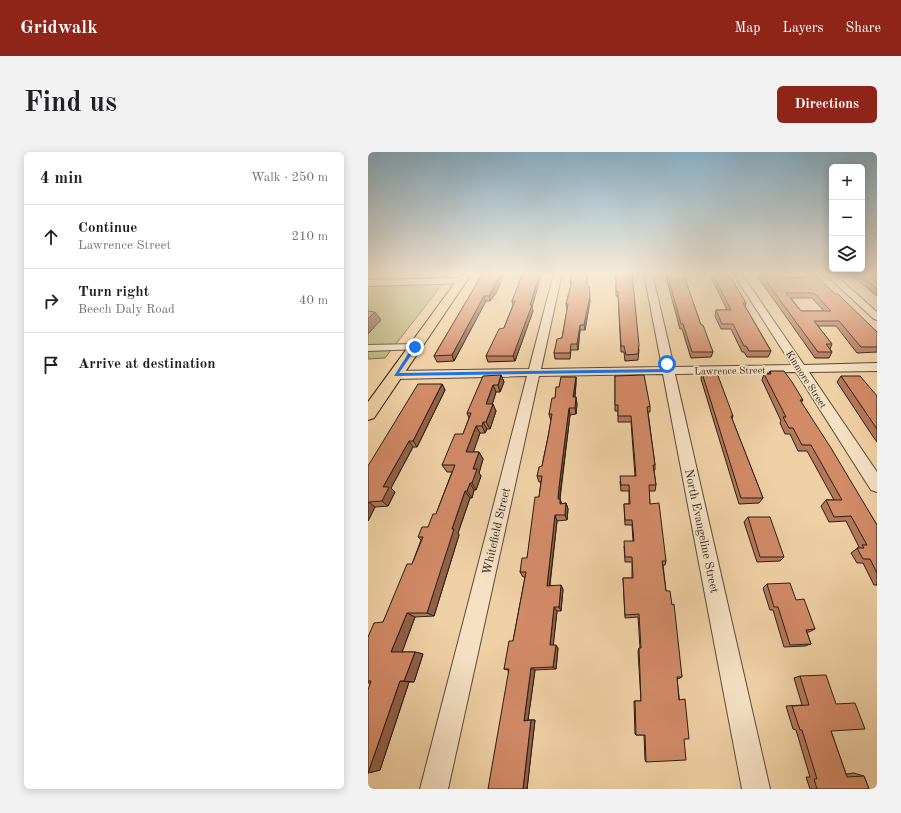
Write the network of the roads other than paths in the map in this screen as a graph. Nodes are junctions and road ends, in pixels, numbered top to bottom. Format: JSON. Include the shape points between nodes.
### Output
{"nodes":[{"id":1,"x":446,"y":303,"type":"edge"},
{"id":2,"x":551,"y":303,"type":"edge"},
{"id":3,"x":654,"y":303,"type":"edge"},
{"id":4,"x":757,"y":303,"type":"edge"},
{"id":5,"x":861,"y":303,"type":"edge"},
{"id":6,"x":877,"y":317,"type":"edge"},
{"id":7,"x":415,"y":347,"type":"junction"},
{"id":8,"x":368,"y":348,"type":"edge"},
{"id":9,"x":877,"y":366,"type":"edge"},
{"id":10,"x":800,"y":368,"type":"junction"},
{"id":11,"x":668,"y":371,"type":"junction"},
{"id":12,"x":534,"y":373,"type":"junction"},
{"id":13,"x":395,"y":375,"type":"junction"},
{"id":14,"x":368,"y":414,"type":"edge"},
{"id":15,"x":877,"y":486,"type":"edge"},
{"id":16,"x":434,"y":789,"type":"edge"},
{"id":17,"x":756,"y":789,"type":"edge"}],
"edges":[{"from":1,"to":7,"type":"main road"},
{"from":2,"to":12,"type":"street","name":"Whitefield Street"},
{"from":3,"to":11,"type":"street","name":"North Evangeline Street"},
{"from":4,"to":10,"type":"street","name":"Kinmore Street"},
{"from":5,"to":6,"type":"street"},
{"from":7,"to":8,"type":"street"},
{"from":7,"to":13,"type":"main road"},
{"from":9,"to":10,"type":"street","name":"Lawrence Street"},
{"from":10,"to":11,"type":"street","name":"Lawrence Street"},
{"from":10,"to":15,"type":"street","name":"Kinmore Street"},
{"from":11,"to":12,"type":"street","name":"Lawrence Street"},
{"from":11,"to":17,"type":"street","name":"North Evangeline Street"},
{"from":12,"to":13,"type":"street","name":"Lawrence Street"},
{"from":12,"to":16,"type":"street","name":"Whitefield Street"},
{"from":13,"to":14,"type":"main road"}]}
